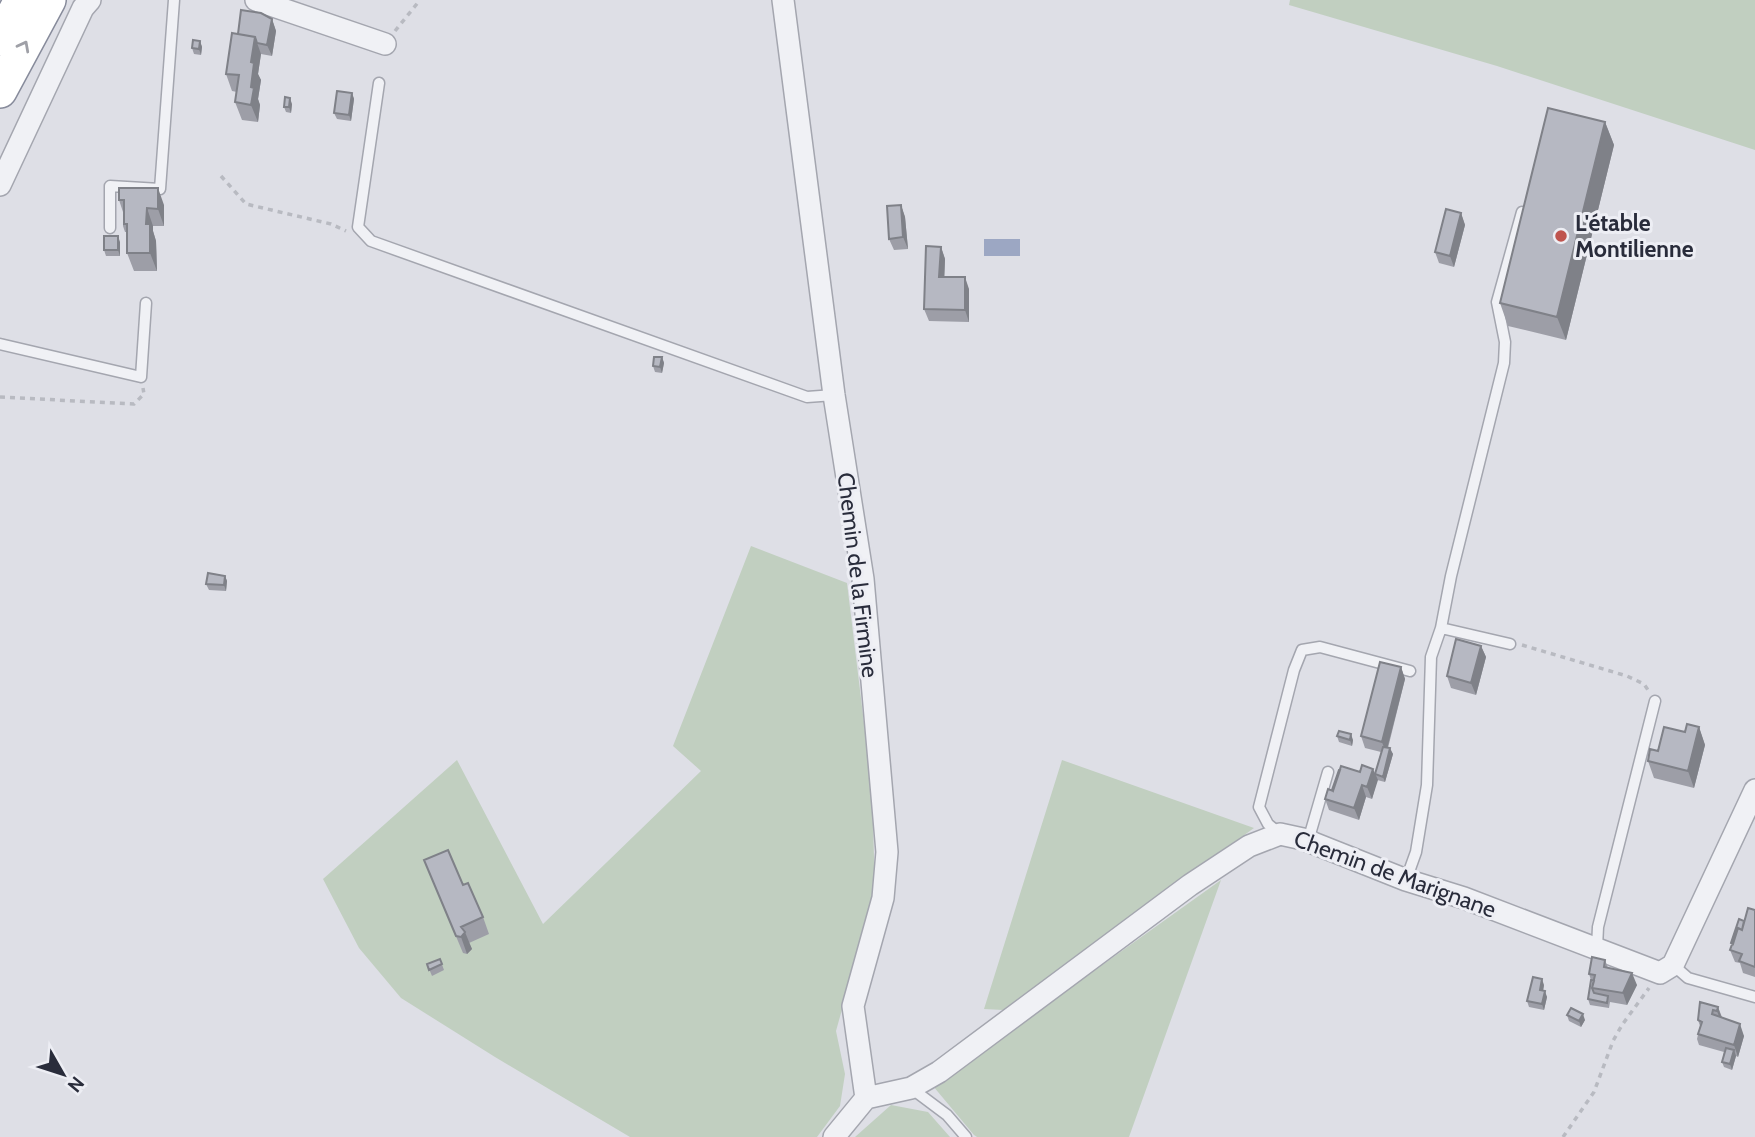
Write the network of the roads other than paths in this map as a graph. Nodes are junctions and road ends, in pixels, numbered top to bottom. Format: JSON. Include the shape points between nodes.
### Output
{"nodes":[{"id":1,"x":21,"y":0,"type":"edge"},
{"id":2,"x":49,"y":0,"type":"edge"},
{"id":3,"x":90,"y":0,"type":"edge"},
{"id":4,"x":174,"y":0,"type":"edge"},
{"id":5,"x":256,"y":0,"type":"edge"},
{"id":6,"x":783,"y":0,"type":"edge"},
{"id":7,"x":0,"y":39,"type":"edge"},
{"id":8,"x":385,"y":44,"type":"road end"},
{"id":9,"x":379,"y":83,"type":"dead end"},
{"id":10,"x":0,"y":91,"type":"edge"},
{"id":11,"x":0,"y":185,"type":"edge"},
{"id":12,"x":1521,"y":212,"type":"edge"},
{"id":13,"x":110,"y":228,"type":"dead end"},
{"id":14,"x":146,"y":303,"type":"dead end"},
{"id":15,"x":0,"y":344,"type":"edge"},
{"id":16,"x":834,"y":395,"type":"junction"},
{"id":17,"x":1441,"y":628,"type":"junction"},
{"id":18,"x":1510,"y":644,"type":"road end"},
{"id":19,"x":1410,"y":671,"type":"dead end"},
{"id":20,"x":1655,"y":701,"type":"road end"},
{"id":21,"x":1328,"y":772,"type":"dead end"},
{"id":22,"x":1755,"y":790,"type":"edge"},
{"id":23,"x":1280,"y":834,"type":"junction"},
{"id":24,"x":1308,"y":841,"type":"junction"},
{"id":25,"x":1406,"y":880,"type":"junction"},
{"id":26,"x":1597,"y":947,"type":"junction"},
{"id":27,"x":1666,"y":969,"type":"junction"},
{"id":28,"x":1755,"y":997,"type":"edge"},
{"id":29,"x":911,"y":1088,"type":"junction"},
{"id":30,"x":866,"y":1098,"type":"junction"},
{"id":31,"x":834,"y":1137,"type":"edge"},
{"id":32,"x":966,"y":1137,"type":"edge"}],
"edges":[{"from":1,"to":7,"type":"highway"},
{"from":10,"to":2,"type":"highway","one_way":true},
{"from":3,"to":11,"type":"street"},
{"from":4,"to":13,"type":"lane","via":[[160,189],[110,186]]},
{"from":5,"to":8,"type":"street"},
{"from":6,"to":16,"type":"street","name":"Chemin de la Firmine"},
{"from":9,"to":16,"type":"lane","via":[[358,227],[371,241],[807,397]]},
{"from":12,"to":17,"type":"lane","via":[[1497,302],[1504,363]]},
{"from":14,"to":15,"type":"lane","via":[[141,377]]},
{"from":16,"to":30,"type":"street","name":"Chemin de la Firmine","via":[[863,579],[887,852],[883,898],[853,1006]]},
{"from":17,"to":18,"type":"lane"},
{"from":17,"to":25,"type":"lane","via":[[1431,657],[1427,785],[1416,852]]},
{"from":19,"to":23,"type":"lane","via":[[1320,647],[1302,650],[1259,807]]},
{"from":20,"to":26,"type":"lane","via":[[1598,927]]},
{"from":21,"to":24,"type":"lane"},
{"from":22,"to":27,"type":"street"},
{"from":23,"to":24,"type":"street","name":"Chemin de Marignane"},
{"from":23,"to":29,"type":"street","name":"Chemin de Marignane","via":[[1249,846],[1190,885],[990,1035]]},
{"from":24,"to":25,"type":"street","name":"Chemin de Marignane"},
{"from":25,"to":26,"type":"street","name":"Chemin de Marignane"},
{"from":26,"to":27,"type":"street","name":"Chemin de Marignane"},
{"from":27,"to":28,"type":"lane"},
{"from":29,"to":30,"type":"street","name":"Chemin de Marignane"},
{"from":29,"to":32,"type":"lane","via":[[947,1115]]},
{"from":30,"to":31,"type":"street"}]}
